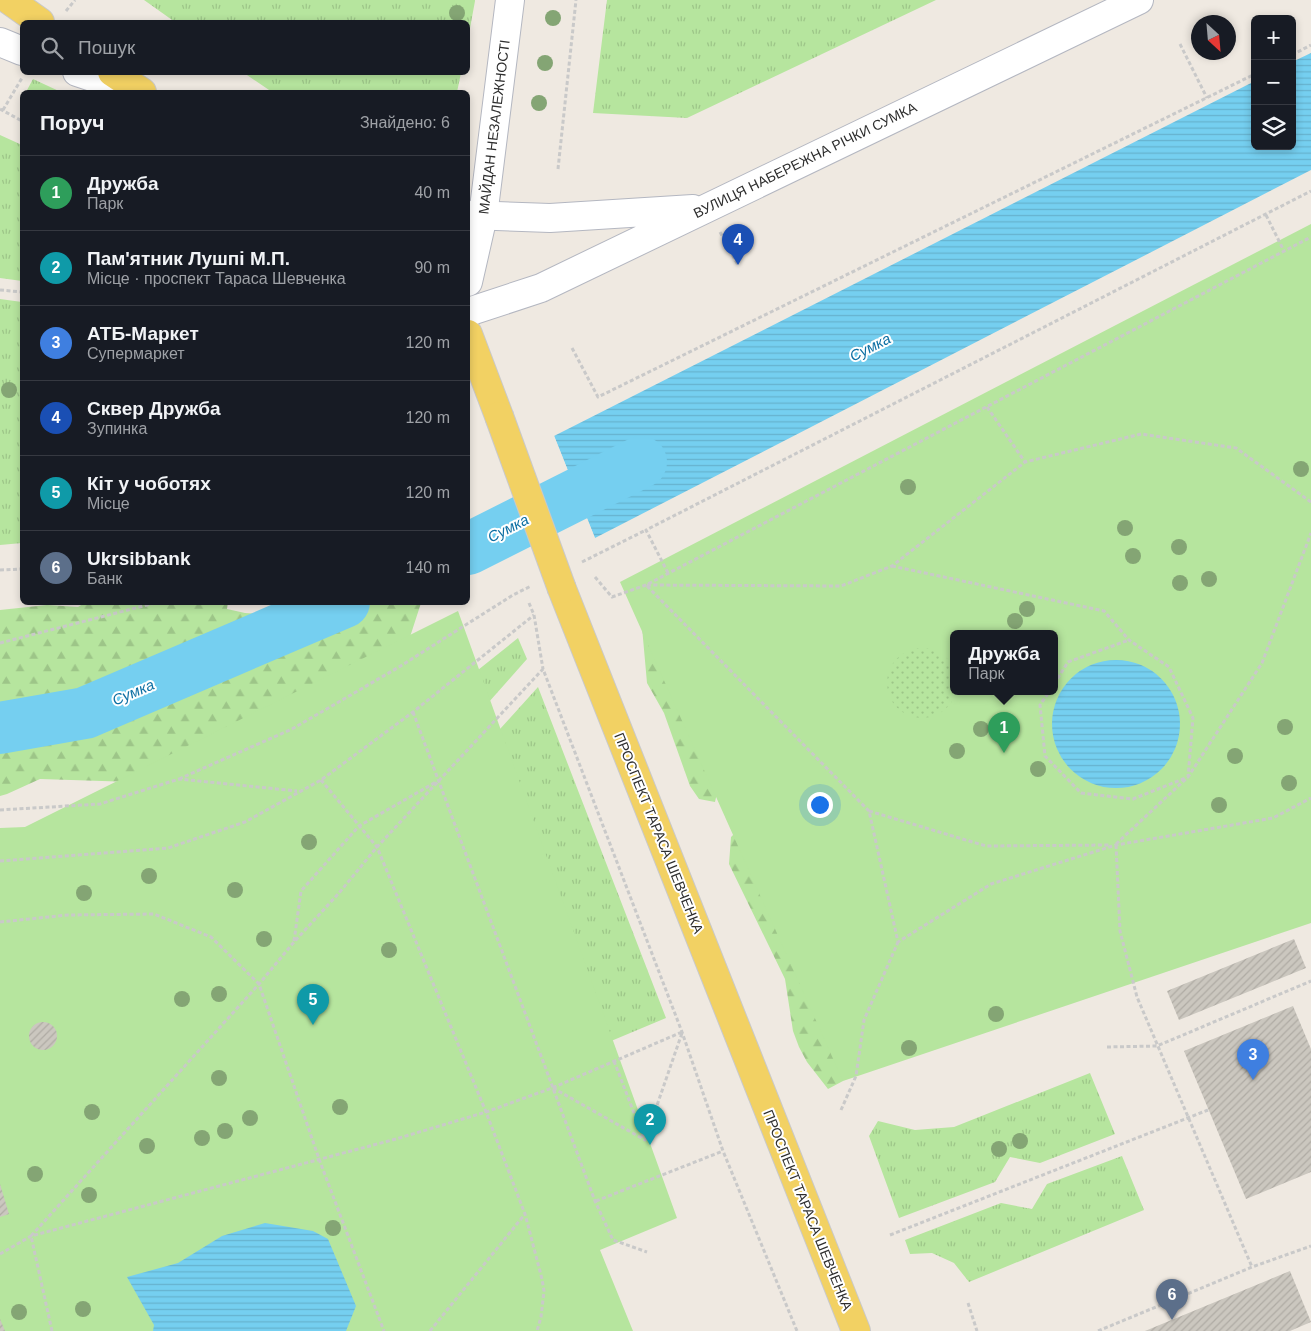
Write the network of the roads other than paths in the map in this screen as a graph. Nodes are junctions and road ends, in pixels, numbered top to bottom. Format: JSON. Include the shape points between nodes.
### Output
{"nodes":[{"id":1,"x":9,"y":0,"type":"edge"},
{"id":2,"x":510,"y":0,"type":"edge"},
{"id":3,"x":1140,"y":0,"type":"edge"},
{"id":4,"x":37,"y":20,"type":"edge"},
{"id":5,"x":0,"y":42,"type":"edge"},
{"id":6,"x":20,"y":50,"type":"edge"},
{"id":7,"x":86,"y":75,"type":"edge"},
{"id":8,"x":116,"y":75,"type":"edge"},
{"id":9,"x":131,"y":90,"type":"edge"},
{"id":10,"x":139,"y":90,"type":"edge"},
{"id":11,"x":707,"y":208,"type":"junction"},
{"id":12,"x":475,"y":215,"type":"edge"},
{"id":13,"x":470,"y":263,"type":"edge"},
{"id":14,"x":470,"y":311,"type":"edge"},
{"id":15,"x":470,"y":339,"type":"edge"},
{"id":16,"x":856,"y":1331,"type":"edge"}],
"edges":[{"from":1,"to":4,"type":"main road"},
{"from":2,"to":12,"type":"main road","name":"МАЙДАН НЕЗАЛЕЖНОСТІ"},
{"from":3,"to":11,"type":"main road","name":"ВУЛИЦЯ НАБЕРЕЖНА РІЧКИ СУМКА"},
{"from":5,"to":6,"type":"main road"},
{"from":7,"to":9,"type":"main road"},
{"from":8,"to":10,"type":"main road"},
{"from":11,"to":12,"type":"main road","via":[[550,218]]},
{"from":11,"to":14,"type":"main road","name":"ВУЛИЦЯ НАБЕРЕЖНА РІЧКИ СУМКА","via":[[541,288]]},
{"from":12,"to":13,"type":"main road","name":"МАЙДАН НЕЗАЛЕЖНОСТІ"},
{"from":15,"to":16,"type":"main road","name":"ПРОСПЕКТ ТАРАСА ШЕВЧЕНКА","bridge":true,"via":[[499,416],[551,586]]}]}
